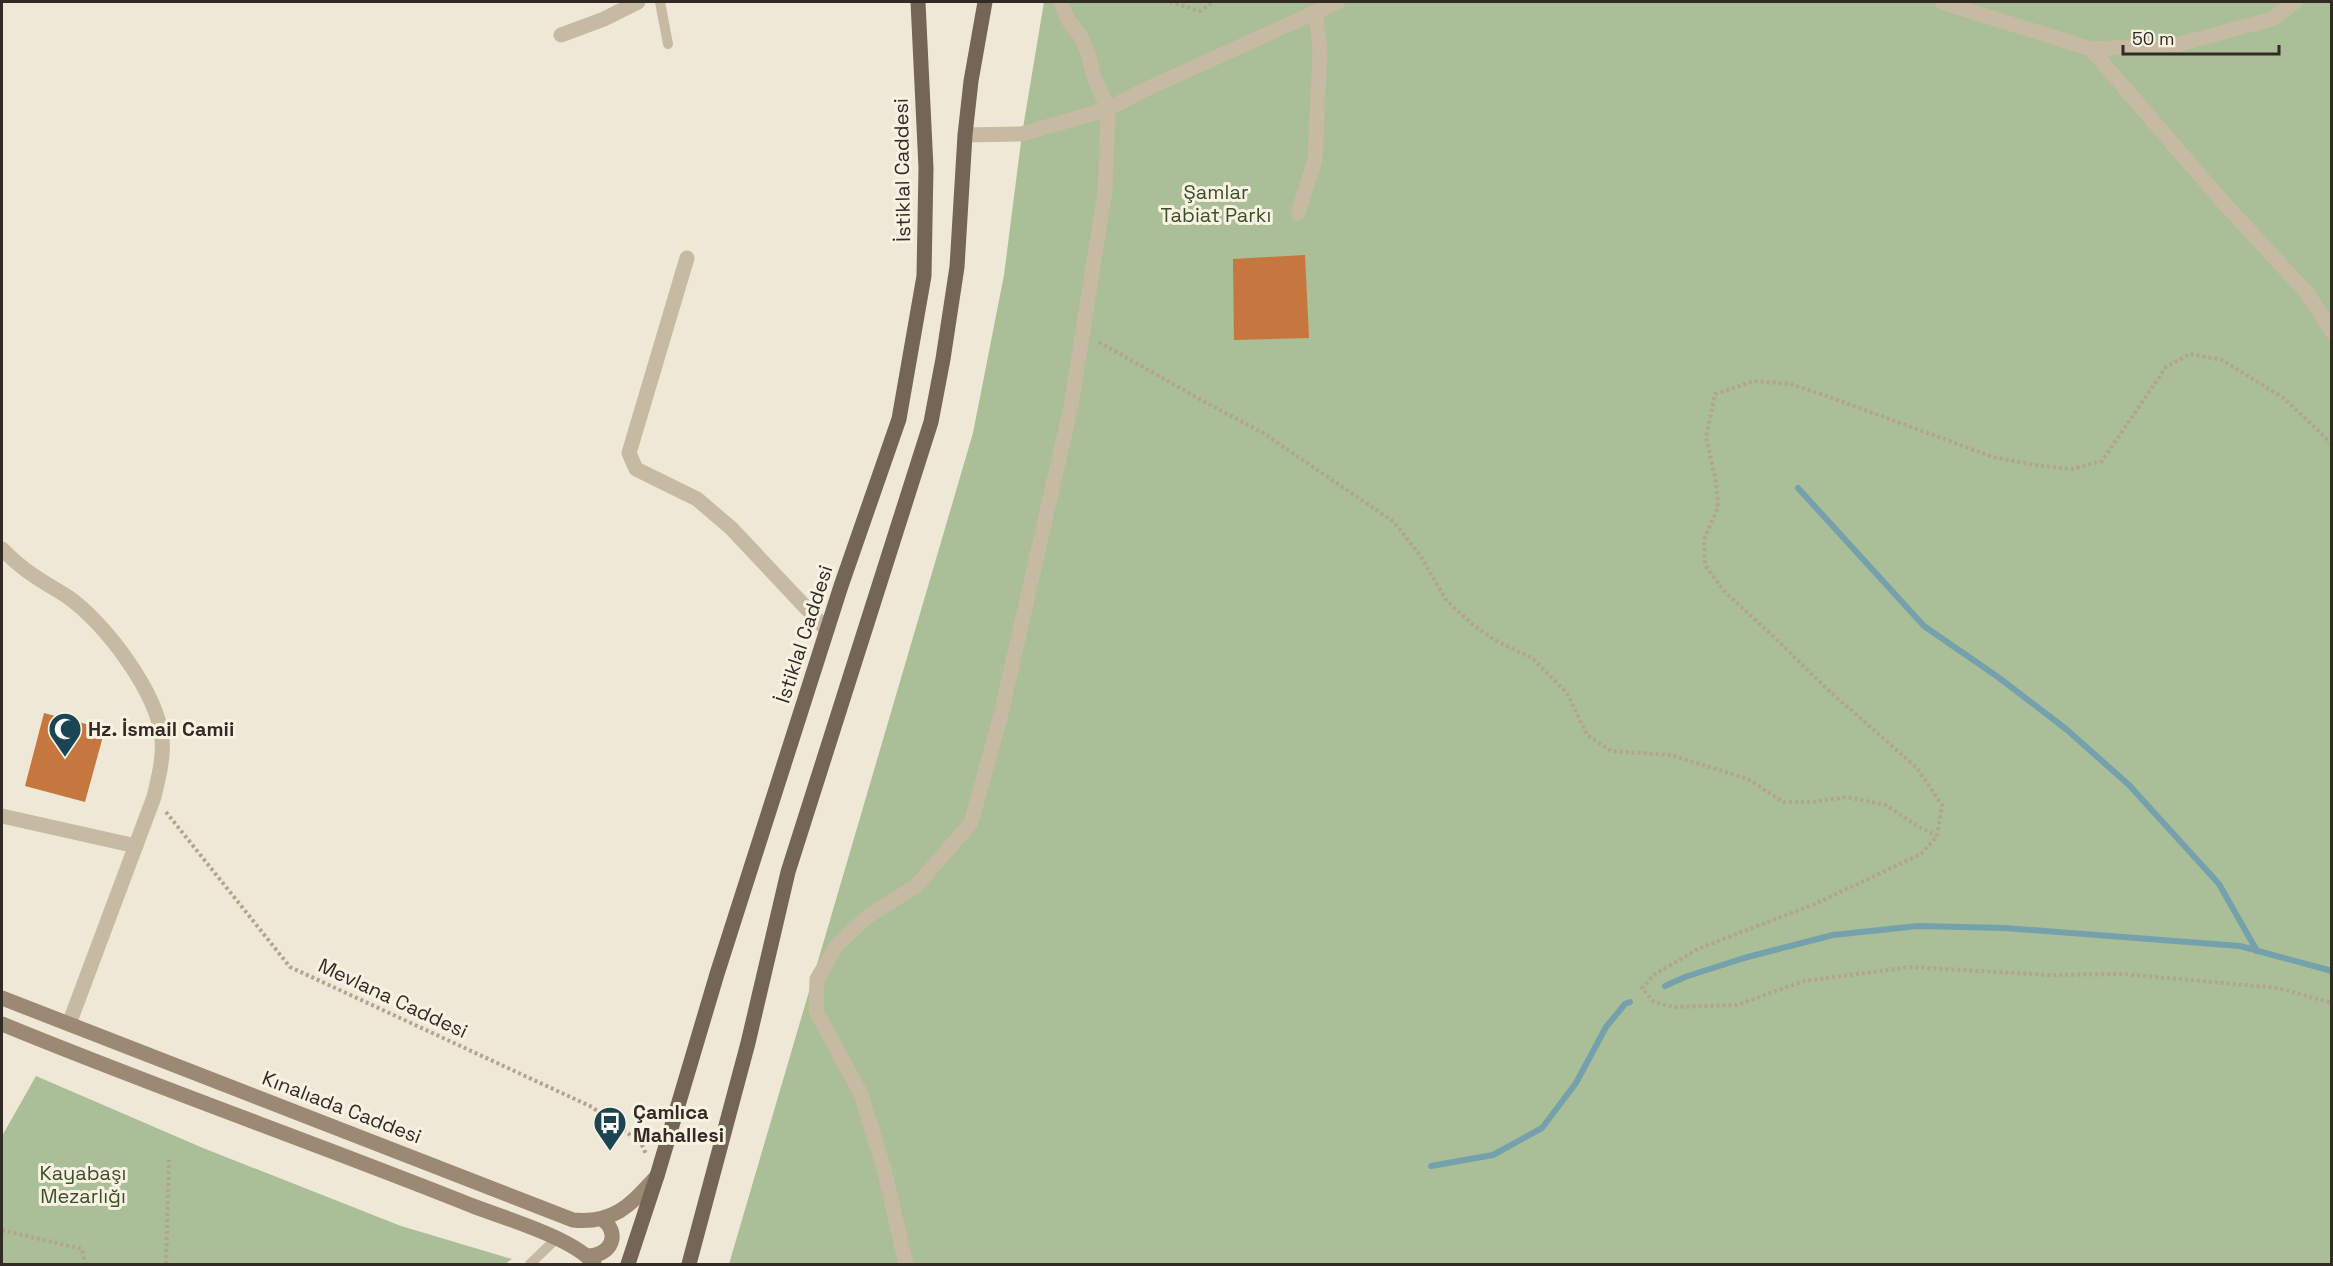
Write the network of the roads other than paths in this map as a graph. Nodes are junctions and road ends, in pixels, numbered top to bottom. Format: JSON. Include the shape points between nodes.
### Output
{"nodes":[{"id":1,"x":638,"y":2,"type":"edge"},
{"id":2,"x":660,"y":2,"type":"edge"},
{"id":3,"x":986,"y":2,"type":"edge"},
{"id":4,"x":1061,"y":2,"type":"edge"},
{"id":5,"x":1338,"y":2,"type":"edge"},
{"id":6,"x":1942,"y":2,"type":"edge"},
{"id":7,"x":2295,"y":2,"type":"edge"},
{"id":8,"x":916,"y":5,"type":"edge"},
{"id":9,"x":1316,"y":12,"type":"junction"},
{"id":10,"x":561,"y":35,"type":"dead end"},
{"id":11,"x":668,"y":44,"type":"dead end"},
{"id":12,"x":2091,"y":49,"type":"junction"},
{"id":13,"x":1108,"y":110,"type":"junction"},
{"id":14,"x":965,"y":135,"type":"junction"},
{"id":15,"x":1298,"y":213,"type":"dead end"},
{"id":16,"x":687,"y":258,"type":"dead end"},
{"id":17,"x":2331,"y":332,"type":"edge"},
{"id":18,"x":2,"y":549,"type":"edge"},
{"id":19,"x":2,"y":564,"type":"edge"},
{"id":20,"x":31,"y":574,"type":"junction"},
{"id":21,"x":827,"y":630,"type":"junction"},
{"id":22,"x":2,"y":816,"type":"edge"},
{"id":23,"x":136,"y":846,"type":"junction"},
{"id":24,"x":2,"y":998,"type":"edge"},
{"id":25,"x":2,"y":1024,"type":"edge"},
{"id":26,"x":69,"y":1024,"type":"junction"},
{"id":27,"x":657,"y":1176,"type":"junction"},
{"id":28,"x":602,"y":1219,"type":"junction"},
{"id":29,"x":556,"y":1239,"type":"junction"},
{"id":30,"x":591,"y":1260,"type":"edge"},
{"id":31,"x":530,"y":1264,"type":"edge"},
{"id":32,"x":628,"y":1264,"type":"edge"},
{"id":33,"x":689,"y":1264,"type":"edge"},
{"id":34,"x":906,"y":1264,"type":"edge"}],
"edges":[{"from":1,"to":10,"type":"street"},
{"from":2,"to":11,"type":"lane"},
{"from":3,"to":14,"type":"main road"},
{"from":4,"to":13,"type":"street","via":[[1080,35]]},
{"from":5,"to":9,"type":"street"},
{"from":6,"to":12,"type":"street"},
{"from":7,"to":12,"type":"street","via":[[2272,19],[2176,45]]},
{"from":8,"to":21,"type":"main road","name":"İstiklal Caddesi","via":[[926,168],[924,276],[899,419]]},
{"from":9,"to":13,"type":"street"},
{"from":9,"to":15,"type":"street","via":[[1320,51],[1315,160]]},
{"from":12,"to":17,"type":"street","via":[[2308,294]]},
{"from":13,"to":14,"type":"street","via":[[1022,134]]},
{"from":13,"to":34,"type":"street","via":[[1105,191],[1069,418],[1000,718],[971,824],[916,886],[867,917],[837,945],[817,979],[816,1011],[861,1094],[884,1169]]},
{"from":14,"to":33,"type":"main road","via":[[957,267],[931,422],[788,872],[746,1054]]},
{"from":16,"to":21,"type":"street","via":[[629,453],[636,469],[697,499],[730,528]]},
{"from":18,"to":20,"type":"street"},
{"from":19,"to":20,"type":"street"},
{"from":20,"to":23,"type":"street","via":[[69,598],[92,619],[135,673],[155,709],[162,739],[154,797]]},
{"from":21,"to":27,"type":"main road","name":"İstiklal Caddesi"},
{"from":22,"to":23,"type":"street"},
{"from":23,"to":26,"type":"street"},
{"from":24,"to":26,"type":"main road","name":"Kınalıada Caddesi"},
{"from":25,"to":29,"type":"main road"},
{"from":26,"to":28,"type":"main road","name":"Kınalıada Caddesi","via":[[573,1220]]},
{"from":27,"to":28,"type":"main road","name":"Kınalıada Caddesi","via":[[630,1205]]},
{"from":27,"to":32,"type":"main road","name":"İstiklal Caddesi"},
{"from":28,"to":30,"type":"main road","via":[[613,1230],[612,1237],[604,1251]]},
{"from":29,"to":30,"type":"main road"},
{"from":29,"to":31,"type":"lane"}]}
